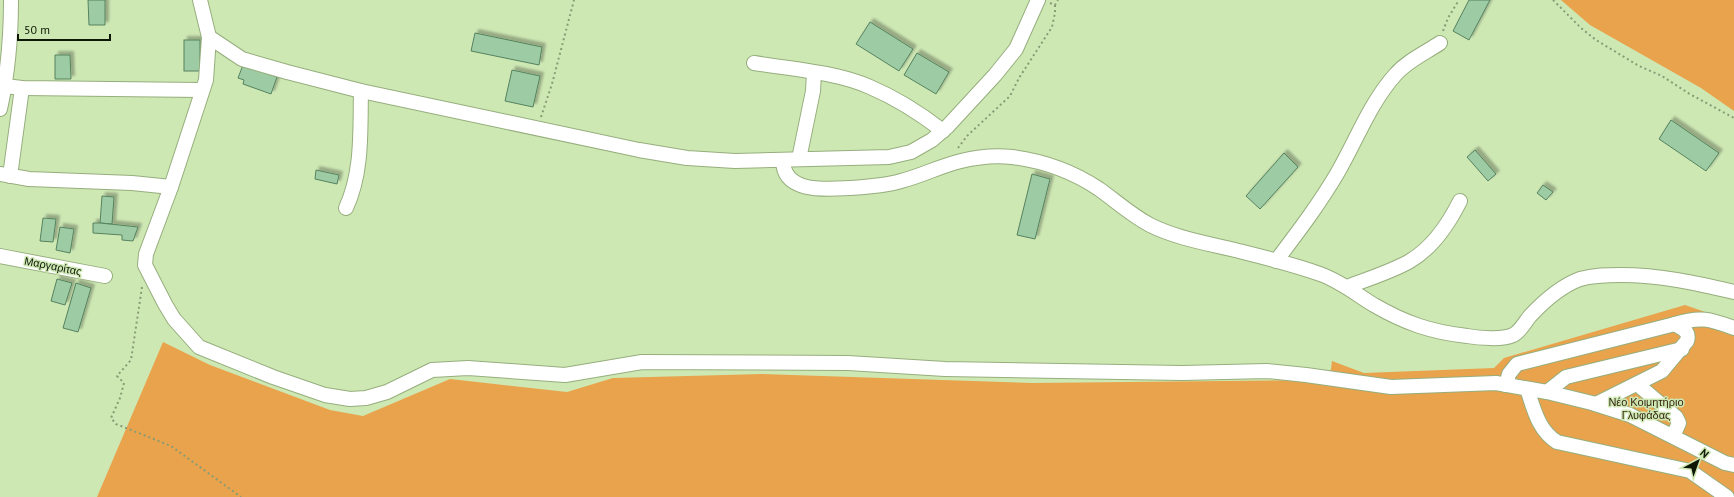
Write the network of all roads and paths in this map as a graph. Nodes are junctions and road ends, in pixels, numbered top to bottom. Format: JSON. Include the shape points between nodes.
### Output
{"nodes":[{"id":1,"x":11,"y":0,"type":"edge"},
{"id":2,"x":200,"y":0,"type":"edge"},
{"id":3,"x":574,"y":0,"type":"edge"},
{"id":4,"x":1038,"y":0,"type":"edge"},
{"id":5,"x":1459,"y":0,"type":"edge"},
{"id":6,"x":1553,"y":0,"type":"edge"},
{"id":7,"x":1055,"y":5,"type":"dead end"},
{"id":8,"x":209,"y":37,"type":"junction"},
{"id":9,"x":1440,"y":44,"type":"joint"},
{"id":10,"x":754,"y":63,"type":"dead end"},
{"id":11,"x":814,"y":73,"type":"junction"},
{"id":12,"x":5,"y":86,"type":"junction"},
{"id":13,"x":22,"y":88,"type":"junction"},
{"id":14,"x":202,"y":90,"type":"junction"},
{"id":15,"x":361,"y":91,"type":"junction"},
{"id":16,"x":0,"y":109,"type":"edge"},
{"id":17,"x":1734,"y":118,"type":"edge"},
{"id":18,"x":536,"y":129,"type":"junction"},
{"id":19,"x":943,"y":131,"type":"junction"},
{"id":20,"x":799,"y":159,"type":"junction"},
{"id":21,"x":783,"y":160,"type":"junction"},
{"id":22,"x":954,"y":163,"type":"junction"},
{"id":23,"x":5,"y":175,"type":"edge"},
{"id":24,"x":171,"y":187,"type":"junction"},
{"id":25,"x":1460,"y":200,"type":"dead end"},
{"id":26,"x":346,"y":208,"type":"dead end"},
{"id":27,"x":0,"y":256,"type":"edge"},
{"id":28,"x":1276,"y":260,"type":"junction"},
{"id":29,"x":145,"y":265,"type":"junction"},
{"id":30,"x":105,"y":276,"type":"dead end"},
{"id":31,"x":1347,"y":287,"type":"junction"},
{"id":32,"x":1734,"y":292,"type":"edge"},
{"id":33,"x":1675,"y":324,"type":"junction"},
{"id":34,"x":1734,"y":328,"type":"edge"},
{"id":35,"x":1682,"y":349,"type":"junction"},
{"id":36,"x":1637,"y":384,"type":"junction"},
{"id":37,"x":1506,"y":385,"type":"junction"},
{"id":38,"x":1527,"y":389,"type":"junction"},
{"id":39,"x":1547,"y":392,"type":"junction"},
{"id":40,"x":1596,"y":404,"type":"junction"},
{"id":41,"x":1673,"y":436,"type":"junction"},
{"id":42,"x":1734,"y":465,"type":"edge"},
{"id":43,"x":241,"y":497,"type":"edge"},
{"id":44,"x":1727,"y":497,"type":"edge"}],
"edges":[{"from":1,"to":12,"type":"street","via":[[11,34]]},
{"from":2,"to":8,"type":"street"},
{"from":3,"to":18,"type":"path","via":[[552,84]]},
{"from":4,"to":19,"type":"street","via":[[1016,48],[995,75]]},
{"from":5,"to":9,"type":"path","via":[[1448,18]]},
{"from":6,"to":17,"type":"path","via":[[1596,40]]},
{"from":7,"to":22,"type":"path","via":[[1052,27],[1010,96],[962,142],[957,148]]},
{"from":8,"to":14,"type":"street","via":[[206,80]]},
{"from":8,"to":15,"type":"street","via":[[242,59]]},
{"from":9,"to":28,"type":"street","via":[[1409,62],[1395,75],[1337,173],[1301,228]]},
{"from":10,"to":11,"type":"street"},
{"from":11,"to":19,"type":"street","via":[[870,87],[919,113]]},
{"from":11,"to":20,"type":"street","via":[[813,91]]},
{"from":12,"to":13,"type":"street"},
{"from":12,"to":16,"type":"street"},
{"from":13,"to":14,"type":"street"},
{"from":13,"to":23,"type":"street"},
{"from":14,"to":24,"type":"street"},
{"from":15,"to":18,"type":"street"},
{"from":15,"to":26,"type":"street","via":[[358,164],[354,191]]},
{"from":18,"to":21,"type":"street","via":[[687,158]]},
{"from":19,"to":20,"type":"street","via":[[911,152],[889,157]]},
{"from":20,"to":21,"type":"street"},
{"from":21,"to":22,"type":"street","via":[[783,167],[794,182],[807,188],[826,189],[879,186]]},
{"from":22,"to":28,"type":"street","via":[[1002,156],[1037,160],[1077,175],[1131,213],[1172,234]]},
{"from":23,"to":24,"type":"street","via":[[54,180],[132,182]]},
{"from":24,"to":29,"type":"street","via":[[146,254]]},
{"from":25,"to":31,"type":"street","via":[[1452,218],[1432,243],[1410,261]]},
{"from":27,"to":30,"type":"street","name":"Μαργαρίτας"},
{"from":28,"to":31,"type":"street","via":[[1322,275]]},
{"from":29,"to":37,"type":"street","via":[[174,319],[199,347],[273,377],[325,394],[350,399],[387,392],[432,370],[468,368],[565,375],[642,362],[848,362],[945,369],[1268,371],[1391,387],[1496,383]]},
{"from":29,"to":43,"type":"path","via":[[131,360],[117,376],[124,383],[111,418],[116,424],[171,446]]},
{"from":31,"to":32,"type":"street","via":[[1375,306],[1419,328],[1468,337],[1504,338],[1515,335],[1552,295],[1578,280],[1594,276],[1646,275],[1686,280]]},
{"from":33,"to":34,"type":"street","via":[[1691,319],[1706,319]]},
{"from":33,"to":35,"type":"street","via":[[1689,336]]},
{"from":33,"to":37,"type":"street","via":[[1517,364],[1509,374]]},
{"from":35,"to":36,"type":"street","via":[[1662,370]]},
{"from":35,"to":39,"type":"street","via":[[1566,378]]},
{"from":36,"to":40,"type":"street"},
{"from":36,"to":41,"type":"street","via":[[1676,417],[1678,423]]},
{"from":37,"to":38,"type":"street"},
{"from":38,"to":39,"type":"street"},
{"from":38,"to":44,"type":"street","via":[[1540,427],[1557,442],[1690,471]]},
{"from":39,"to":40,"type":"street"},
{"from":40,"to":41,"type":"street","via":[[1630,415]]},
{"from":41,"to":42,"type":"street"}]}
